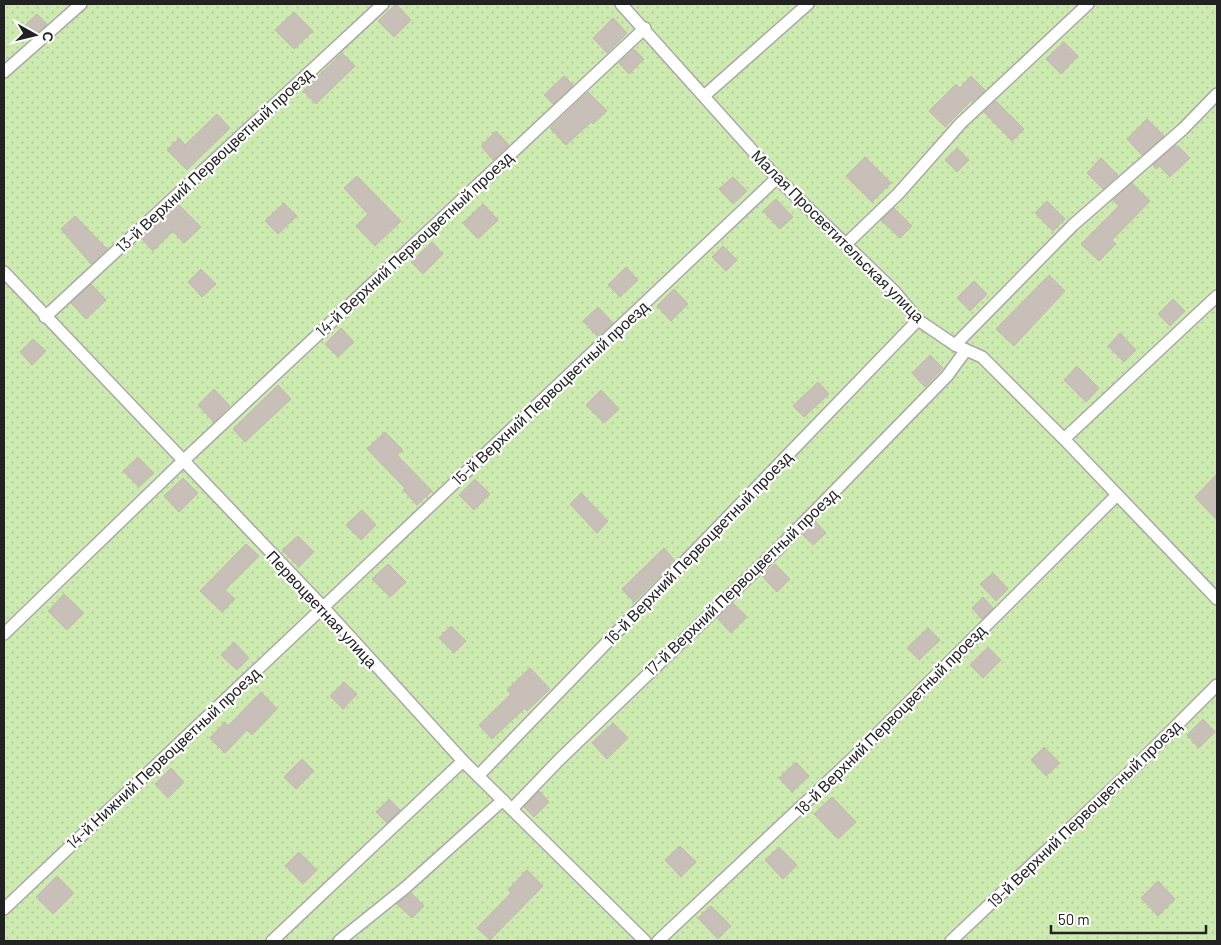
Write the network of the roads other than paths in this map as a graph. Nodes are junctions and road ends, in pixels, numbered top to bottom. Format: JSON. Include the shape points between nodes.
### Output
{"nodes":[{"id":1,"x":81,"y":4,"type":"edge"},
{"id":2,"x":383,"y":4,"type":"edge"},
{"id":3,"x":621,"y":4,"type":"edge"},
{"id":4,"x":808,"y":4,"type":"edge"},
{"id":5,"x":1088,"y":4,"type":"edge"},
{"id":6,"x":644,"y":28,"type":"junction"},
{"id":7,"x":4,"y":72,"type":"edge"},
{"id":8,"x":1217,"y":94,"type":"edge"},
{"id":9,"x":704,"y":96,"type":"junction"},
{"id":10,"x":777,"y":178,"type":"junction"},
{"id":11,"x":846,"y":244,"type":"junction"},
{"id":12,"x":4,"y":272,"type":"edge"},
{"id":13,"x":1217,"y":296,"type":"edge"},
{"id":14,"x":46,"y":317,"type":"junction"},
{"id":15,"x":918,"y":320,"type":"junction"},
{"id":16,"x":960,"y":348,"type":"junction"},
{"id":17,"x":1064,"y":439,"type":"junction"},
{"id":18,"x":183,"y":461,"type":"junction"},
{"id":19,"x":1118,"y":495,"type":"junction"},
{"id":20,"x":1217,"y":599,"type":"edge"},
{"id":21,"x":323,"y":607,"type":"junction"},
{"id":22,"x":4,"y":634,"type":"edge"},
{"id":23,"x":1217,"y":685,"type":"edge"},
{"id":24,"x":463,"y":761,"type":"junction"},
{"id":25,"x":478,"y":776,"type":"junction"},
{"id":26,"x":503,"y":800,"type":"junction"},
{"id":27,"x":512,"y":809,"type":"junction"},
{"id":28,"x":4,"y":909,"type":"edge"},
{"id":29,"x":272,"y":941,"type":"edge"},
{"id":30,"x":339,"y":941,"type":"edge"},
{"id":31,"x":644,"y":941,"type":"edge"},
{"id":32,"x":658,"y":941,"type":"edge"},
{"id":33,"x":951,"y":941,"type":"edge"}],
"edges":[{"from":1,"to":7,"type":"lane"},
{"from":2,"to":14,"type":"lane","name":"13-й Верхний Первоцветный проезд"},
{"from":3,"to":6,"type":"lane","name":"Малая Просветительская улица"},
{"from":4,"to":9,"type":"lane"},
{"from":5,"to":11,"type":"lane","via":[[961,123],[898,194]]},
{"from":6,"to":9,"type":"lane","name":"Малая Просветительская улица"},
{"from":6,"to":18,"type":"lane","name":"14-й Верхний Первоцветный проезд"},
{"from":8,"to":16,"type":"lane","name":"17-й Верхний Первоцветный проезд","via":[[1183,129],[1073,225]]},
{"from":9,"to":10,"type":"lane","name":"Малая Просветительская улица"},
{"from":10,"to":11,"type":"lane","name":"Малая Просветительская улица"},
{"from":10,"to":21,"type":"lane","name":"15-й Верхний Первоцветный проезд"},
{"from":11,"to":15,"type":"lane","name":"Малая Просветительская улица","via":[[895,292]]},
{"from":12,"to":14,"type":"lane","name":"Первоцветная улица"},
{"from":13,"to":17,"type":"lane"},
{"from":14,"to":18,"type":"lane","name":"Первоцветная улица"},
{"from":15,"to":16,"type":"lane","name":"Малая Просветительская улица"},
{"from":15,"to":25,"type":"lane","name":"16-й Верхний Первоцветный проезд"},
{"from":16,"to":17,"type":"lane","name":"Малая Просветительская улица","via":[[982,357]]},
{"from":16,"to":27,"type":"lane","name":"17-й Верхний Первоцветный проезд","via":[[947,376],[777,550]]},
{"from":17,"to":19,"type":"lane","name":"Малая Просветительская улица"},
{"from":18,"to":21,"type":"lane","name":"Первоцветная улица"},
{"from":18,"to":22,"type":"lane","name":"14-й Верхний Первоцветный проезд"},
{"from":19,"to":20,"type":"lane","name":"Малая Просветительская улица"},
{"from":19,"to":32,"type":"lane","name":"18-й Верхний Первоцветный проезд","via":[[852,758]]},
{"from":21,"to":24,"type":"lane","name":"Первоцветная улица"},
{"from":21,"to":28,"type":"lane","name":"14-й Нижний Первоцветный проезд"},
{"from":23,"to":33,"type":"lane","name":"19-й Верхний Первоцветный проезд"},
{"from":24,"to":25,"type":"lane","name":"Первоцветная улица"},
{"from":24,"to":29,"type":"lane"},
{"from":25,"to":26,"type":"lane","name":"Первоцветная улица"},
{"from":26,"to":27,"type":"lane","name":"Первоцветная улица"},
{"from":26,"to":30,"type":"lane","via":[[405,888]]},
{"from":27,"to":31,"type":"lane","name":"Первоцветная улица"}]}
